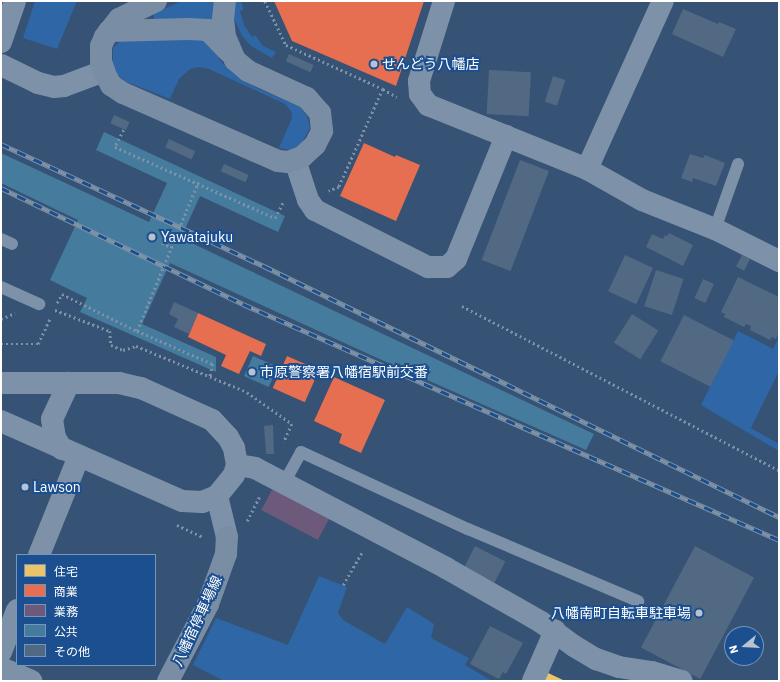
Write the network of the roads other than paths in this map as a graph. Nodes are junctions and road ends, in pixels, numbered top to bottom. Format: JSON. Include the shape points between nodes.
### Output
{"nodes":[{"id":1,"x":15,"y":1,"type":"edge"},
{"id":2,"x":156,"y":1,"type":"edge"},
{"id":3,"x":225,"y":1,"type":"edge"},
{"id":4,"x":444,"y":1,"type":"edge"},
{"id":5,"x":663,"y":1,"type":"edge"},
{"id":6,"x":109,"y":31,"type":"junction"},
{"id":7,"x":1,"y":42,"type":"edge"},
{"id":8,"x":232,"y":55,"type":"junction"},
{"id":9,"x":1,"y":65,"type":"edge"},
{"id":10,"x":104,"y":71,"type":"junction"},
{"id":11,"x":506,"y":136,"type":"junction"},
{"id":12,"x":295,"y":160,"type":"junction"},
{"id":13,"x":738,"y":164,"type":"dead end"},
{"id":14,"x":587,"y":169,"type":"junction"},
{"id":15,"x":715,"y":229,"type":"junction"},
{"id":16,"x":779,"y":261,"type":"edge"},
{"id":17,"x":1,"y":287,"type":"edge"},
{"id":18,"x":38,"y":304,"type":"dead end"},
{"id":19,"x":1,"y":383,"type":"edge"},
{"id":20,"x":69,"y":383,"type":"junction"},
{"id":21,"x":1,"y":421,"type":"edge"},
{"id":22,"x":71,"y":453,"type":"junction"},
{"id":23,"x":237,"y":465,"type":"junction"},
{"id":24,"x":284,"y":484,"type":"junction"},
{"id":25,"x":217,"y":496,"type":"junction"},
{"id":26,"x":38,"y":554,"type":"edge"},
{"id":27,"x":638,"y":602,"type":"dead end"},
{"id":28,"x":16,"y":613,"type":"edge"},
{"id":29,"x":555,"y":631,"type":"junction"},
{"id":30,"x":1,"y":652,"type":"edge"},
{"id":31,"x":1,"y":668,"type":"edge"},
{"id":32,"x":31,"y":681,"type":"edge"},
{"id":33,"x":168,"y":681,"type":"edge"},
{"id":34,"x":532,"y":681,"type":"edge"},
{"id":35,"x":682,"y":681,"type":"edge"}],
"edges":[{"from":1,"to":7,"type":"street"},
{"from":2,"to":6,"type":"street","via":[[119,19]]},
{"from":3,"to":8,"type":"street","via":[[224,28]]},
{"from":4,"to":11,"type":"street","via":[[421,73],[420,94],[428,105]]},
{"from":5,"to":14,"type":"street"},
{"from":6,"to":8,"type":"street","via":[[208,30]]},
{"from":6,"to":10,"type":"street","via":[[101,46]]},
{"from":8,"to":12,"type":"street","via":[[248,71],[307,98],[320,113],[322,131],[315,145]]},
{"from":9,"to":10,"type":"street","via":[[38,83],[54,87],[64,86]]},
{"from":10,"to":12,"type":"street","via":[[111,85],[123,93],[278,161]]},
{"from":11,"to":12,"type":"street","via":[[456,259],[447,267],[428,267],[315,210],[308,200]]},
{"from":11,"to":14,"type":"street"},
{"from":13,"to":15,"type":"lane"},
{"from":14,"to":15,"type":"street","via":[[642,200]]},
{"from":15,"to":16,"type":"street"},
{"from":17,"to":18,"type":"lane"},
{"from":19,"to":20,"type":"street"},
{"from":20,"to":22,"type":"street","via":[[52,420],[55,438]]},
{"from":20,"to":23,"type":"street","via":[[129,385],[203,416],[228,437],[234,448]]},
{"from":21,"to":22,"type":"street"},
{"from":22,"to":25,"type":"street","via":[[173,498],[202,502]]},
{"from":22,"to":26,"type":"street"},
{"from":23,"to":24,"type":"street","via":[[256,468]]},
{"from":23,"to":25,"type":"street","via":[[234,475]]},
{"from":24,"to":27,"type":"lane","via":[[301,452],[468,529]]},
{"from":24,"to":29,"type":"street","via":[[446,568]]},
{"from":25,"to":33,"type":"street","name":"八幡宿停車場線","via":[[236,531],[208,604]]},
{"from":28,"to":30,"type":"street"},
{"from":29,"to":34,"type":"street"},
{"from":29,"to":35,"type":"street","via":[[596,659],[619,667],[652,672]]},
{"from":31,"to":32,"type":"street"}]}
